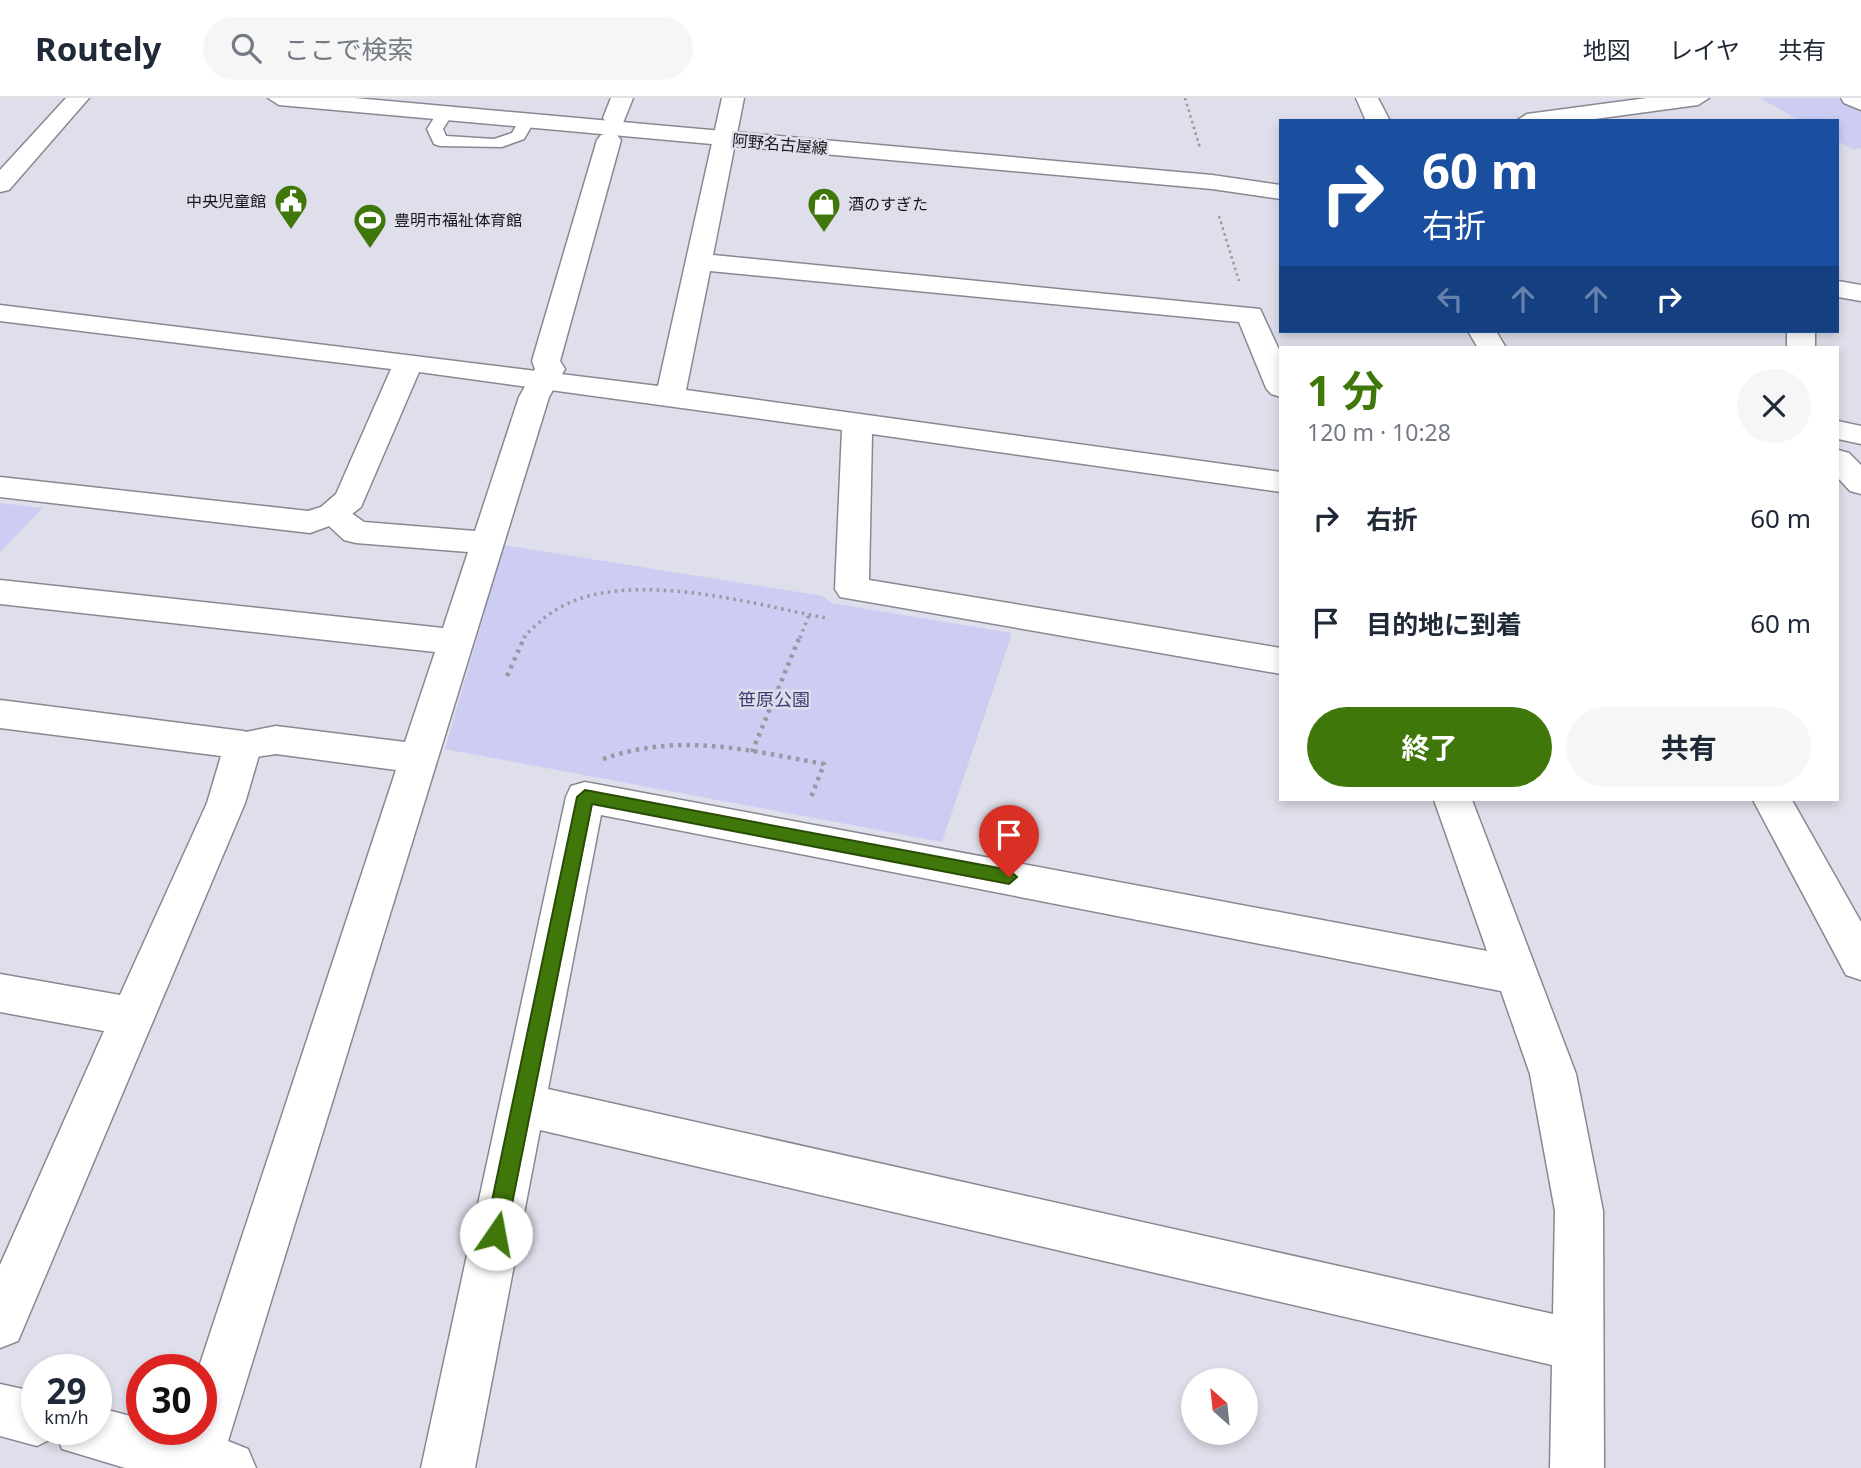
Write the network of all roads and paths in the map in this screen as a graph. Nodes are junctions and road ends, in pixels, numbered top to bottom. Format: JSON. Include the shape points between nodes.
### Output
{"nodes":[{"id":1,"x":78,"y":98,"type":"edge"},
{"id":2,"x":279,"y":98,"type":"edge"},
{"id":3,"x":733,"y":98,"type":"edge"},
{"id":4,"x":1185,"y":98,"type":"edge"},
{"id":5,"x":1367,"y":98,"type":"edge"},
{"id":6,"x":1698,"y":98,"type":"edge"},
{"id":7,"x":1852,"y":98,"type":"edge"},
{"id":8,"x":1861,"y":103,"type":"edge"},
{"id":9,"x":1603,"y":110,"type":"edge"},
{"id":10,"x":615,"y":119,"type":"edge"},
{"id":11,"x":1377,"y":119,"type":"edge"},
{"id":12,"x":1541,"y":119,"type":"edge"},
{"id":13,"x":724,"y":138,"type":"junction"},
{"id":14,"x":1202,"y":157,"type":"dead end"},
{"id":15,"x":0,"y":185,"type":"edge"},
{"id":16,"x":1279,"y":192,"type":"edge"},
{"id":17,"x":1216,"y":208,"type":"dead end"},
{"id":18,"x":700,"y":262,"type":"junction"},
{"id":19,"x":1839,"y":289,"type":"edge"},
{"id":20,"x":1861,"y":293,"type":"edge"},
{"id":21,"x":0,"y":313,"type":"edge"},
{"id":22,"x":1250,"y":315,"type":"junction"},
{"id":23,"x":409,"y":362,"type":"junction"},
{"id":24,"x":545,"y":379,"type":"junction"},
{"id":25,"x":1279,"y":383,"type":"edge"},
{"id":26,"x":670,"y":397,"type":"junction"},
{"id":27,"x":857,"y":423,"type":"junction"},
{"id":28,"x":1839,"y":430,"type":"edge"},
{"id":29,"x":1861,"y":435,"type":"edge"},
{"id":30,"x":1839,"y":461,"type":"edge"},
{"id":31,"x":1279,"y":482,"type":"edge"},
{"id":32,"x":1861,"y":484,"type":"edge"},
{"id":33,"x":0,"y":487,"type":"edge"},
{"id":34,"x":332,"y":514,"type":"junction"},
{"id":35,"x":487,"y":543,"type":"junction"},
{"id":36,"x":0,"y":592,"type":"edge"},
{"id":37,"x":882,"y":594,"type":"junction"},
{"id":38,"x":809,"y":615,"type":"junction"},
{"id":39,"x":456,"y":642,"type":"junction"},
{"id":40,"x":1279,"y":661,"type":"edge"},
{"id":41,"x":507,"y":676,"type":"dead end"},
{"id":42,"x":0,"y":714,"type":"edge"},
{"id":43,"x":243,"y":746,"type":"junction"},
{"id":44,"x":752,"y":752,"type":"junction"},
{"id":45,"x":418,"y":758,"type":"junction"},
{"id":46,"x":585,"y":797,"type":"junction"},
{"id":47,"x":1453,"y":801,"type":"edge"},
{"id":48,"x":1773,"y":801,"type":"edge"},
{"id":49,"x":796,"y":836,"type":"junction"},
{"id":50,"x":1861,"y":962,"type":"edge"},
{"id":51,"x":1515,"y":975,"type":"junction"},
{"id":52,"x":0,"y":993,"type":"edge"},
{"id":53,"x":133,"y":1017,"type":"junction"},
{"id":54,"x":522,"y":1104,"type":"junction"},
{"id":55,"x":0,"y":1323,"type":"edge"},
{"id":56,"x":1576,"y":1345,"type":"junction"},
{"id":57,"x":0,"y":1409,"type":"edge"},
{"id":58,"x":21,"y":1415,"type":"edge"},
{"id":59,"x":112,"y":1439,"type":"edge"},
{"id":60,"x":206,"y":1465,"type":"edge"},
{"id":61,"x":448,"y":1468,"type":"edge"},
{"id":62,"x":1577,"y":1468,"type":"edge"}],
"edges":[{"from":1,"to":15,"type":"street"},
{"from":2,"to":13,"type":"street","name":"阿野名古屋線"},
{"from":3,"to":13,"type":"street"},
{"from":4,"to":14,"type":"path"},
{"from":5,"to":11,"type":"street"},
{"from":6,"to":9,"type":"street"},
{"from":7,"to":8,"type":"street"},
{"from":9,"to":12,"type":"street"},
{"from":10,"to":24,"type":"street","via":[[546,361],[550,369]]},
{"from":13,"to":16,"type":"street","name":"阿野名古屋線"},
{"from":13,"to":18,"type":"street"},
{"from":17,"to":22,"type":"path"},
{"from":18,"to":22,"type":"street"},
{"from":18,"to":26,"type":"street"},
{"from":19,"to":20,"type":"street"},
{"from":21,"to":23,"type":"street"},
{"from":22,"to":25,"type":"street"},
{"from":23,"to":24,"type":"street"},
{"from":23,"to":34,"type":"street","via":[[350,500]]},
{"from":24,"to":26,"type":"street"},
{"from":24,"to":35,"type":"street","via":[[534,397]]},
{"from":26,"to":27,"type":"street"},
{"from":27,"to":31,"type":"street"},
{"from":27,"to":37,"type":"street","via":[[852,589]]},
{"from":28,"to":29,"type":"street"},
{"from":30,"to":32,"type":"street"},
{"from":33,"to":34,"type":"street","via":[[310,522]]},
{"from":34,"to":35,"type":"street","via":[[356,532]]},
{"from":35,"to":39,"type":"street"},
{"from":36,"to":39,"type":"street"},
{"from":37,"to":38,"type":"path","via":[[873,625]]},
{"from":37,"to":40,"type":"street"},
{"from":38,"to":41,"type":"path","via":[[650,589],[592,594],[558,606],[533,624],[511,659]]},
{"from":38,"to":44,"type":"path"},
{"from":39,"to":45,"type":"street"},
{"from":42,"to":43,"type":"street"},
{"from":43,"to":45,"type":"street","via":[[276,740]]},
{"from":43,"to":53,"type":"street","via":[[226,803]]},
{"from":44,"to":46,"type":"path","via":[[687,742],[648,743],[619,752],[586,771]]},
{"from":44,"to":49,"type":"path","via":[[824,764]]},
{"from":45,"to":60,"type":"street"},
{"from":46,"to":49,"type":"street"},
{"from":46,"to":54,"type":"street"},
{"from":47,"to":51,"type":"street"},
{"from":48,"to":50,"type":"street"},
{"from":49,"to":51,"type":"street"},
{"from":51,"to":56,"type":"street","via":[[1552,1074],[1579,1211]]},
{"from":52,"to":53,"type":"street"},
{"from":53,"to":55,"type":"street"},
{"from":54,"to":56,"type":"street"},
{"from":54,"to":61,"type":"street"},
{"from":56,"to":62,"type":"street"},
{"from":57,"to":58,"type":"street"},
{"from":59,"to":60,"type":"street"}]}
